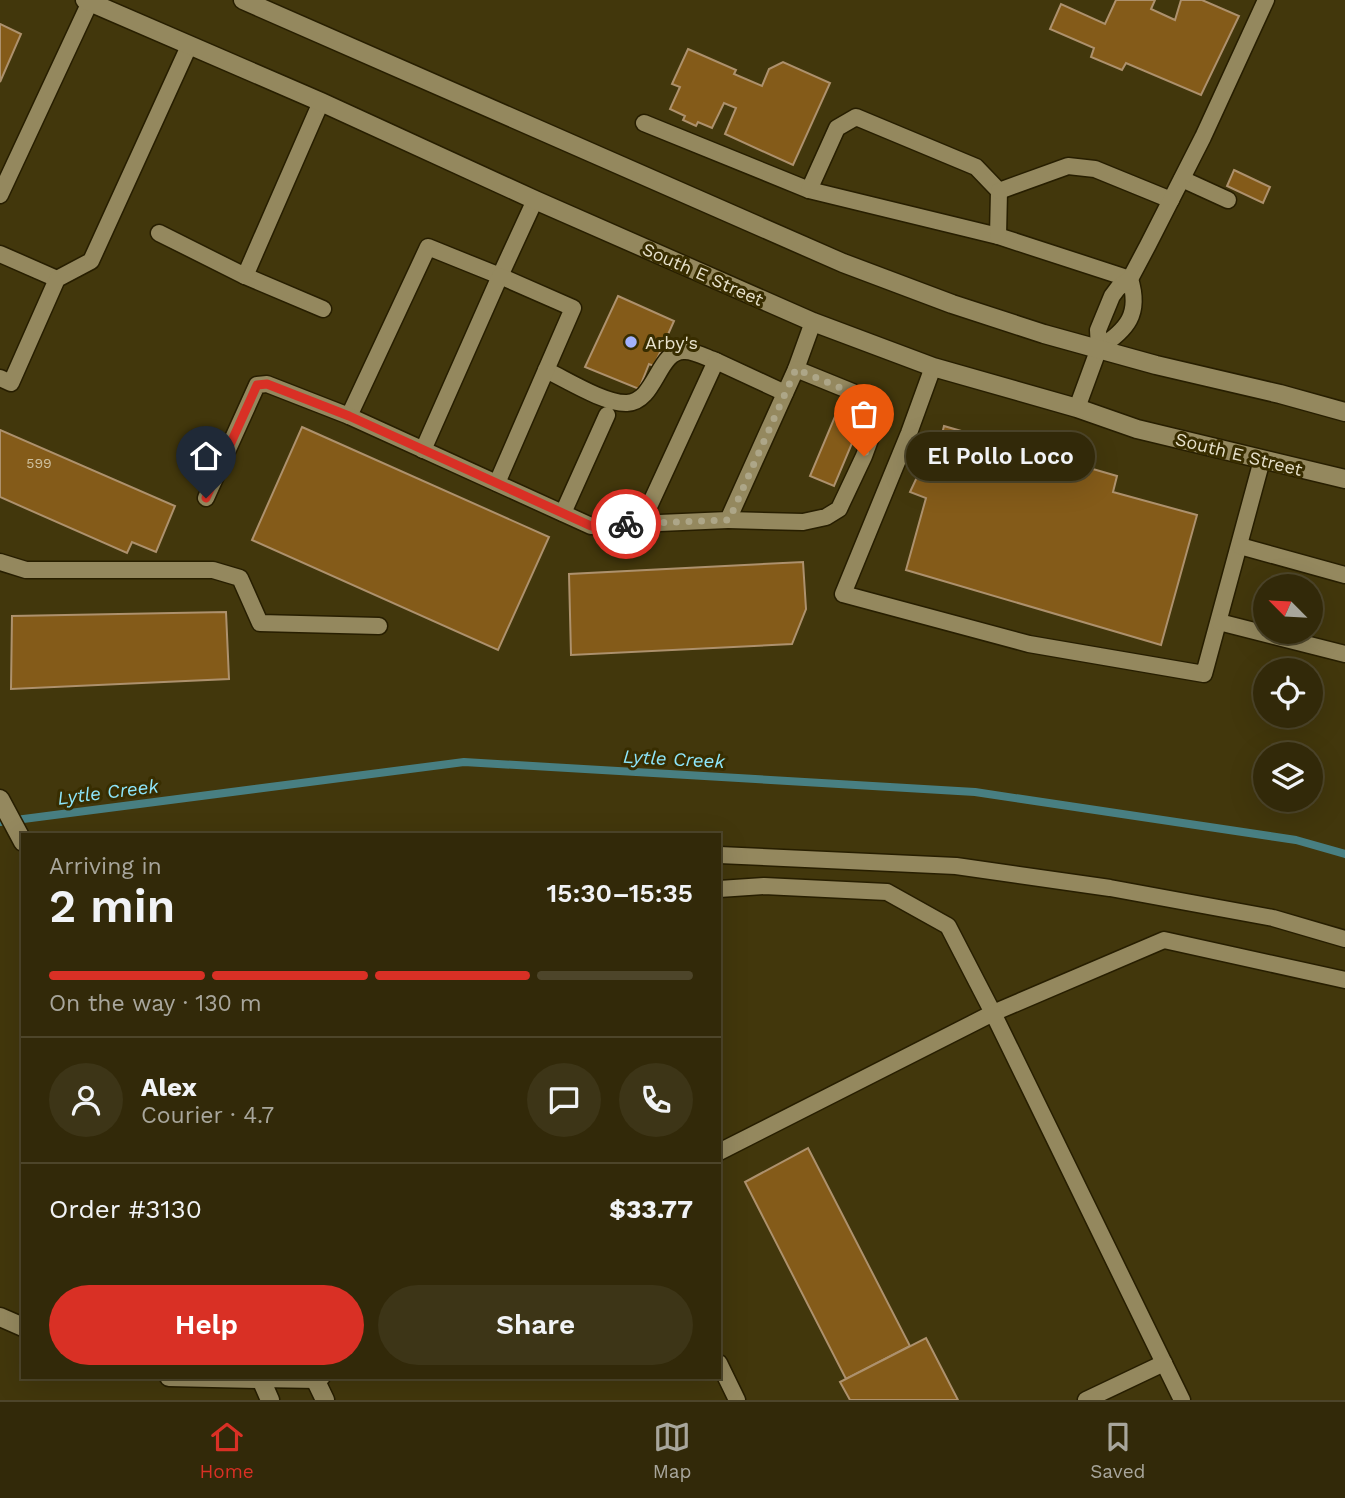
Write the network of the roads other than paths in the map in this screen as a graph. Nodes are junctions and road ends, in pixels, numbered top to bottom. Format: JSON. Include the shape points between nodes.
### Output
{"nodes":[{"id":1,"x":243,"y":0,"type":"edge"},
{"id":2,"x":1266,"y":0,"type":"edge"},
{"id":3,"x":88,"y":1,"type":"edge"},
{"id":4,"x":190,"y":46,"type":"junction"},
{"id":5,"x":321,"y":102,"type":"junction"},
{"id":6,"x":644,"y":123,"type":"dead end"},
{"id":7,"x":1182,"y":179,"type":"junction"},
{"id":8,"x":809,"y":190,"type":"junction"},
{"id":9,"x":999,"y":191,"type":"junction"},
{"id":10,"x":0,"y":195,"type":"edge"},
{"id":11,"x":535,"y":200,"type":"junction"},
{"id":12,"x":1171,"y":200,"type":"junction"},
{"id":13,"x":1228,"y":200,"type":"dead end"},
{"id":14,"x":159,"y":233,"type":"dead end"},
{"id":15,"x":998,"y":236,"type":"junction"},
{"id":16,"x":0,"y":254,"type":"edge"},
{"id":17,"x":245,"y":276,"type":"junction"},
{"id":18,"x":500,"y":276,"type":"junction"},
{"id":19,"x":57,"y":279,"type":"junction"},
{"id":20,"x":1130,"y":279,"type":"junction"},
{"id":21,"x":323,"y":309,"type":"dead end"},
{"id":22,"x":813,"y":322,"type":"junction"},
{"id":23,"x":1099,"y":348,"type":"junction"},
{"id":24,"x":716,"y":362,"type":"junction"},
{"id":25,"x":933,"y":367,"type":"junction"},
{"id":26,"x":796,"y":369,"type":"junction"},
{"id":27,"x":546,"y":370,"type":"junction"},
{"id":28,"x":0,"y":378,"type":"edge"},
{"id":29,"x":785,"y":393,"type":"junction"},
{"id":30,"x":1077,"y":408,"type":"junction"},
{"id":31,"x":1345,"y":412,"type":"edge"},
{"id":32,"x":607,"y":415,"type":"dead end"},
{"id":33,"x":349,"y":416,"type":"junction"},
{"id":34,"x":423,"y":450,"type":"junction"},
{"id":35,"x":1262,"y":460,"type":"junction"},
{"id":36,"x":1345,"y":479,"type":"edge"},
{"id":37,"x":497,"y":483,"type":"junction"},
{"id":38,"x":206,"y":498,"type":"dead end"},
{"id":39,"x":563,"y":513,"type":"junction"},
{"id":40,"x":729,"y":520,"type":"junction"},
{"id":41,"x":641,"y":524,"type":"junction"},
{"id":42,"x":1240,"y":546,"type":"junction"},
{"id":43,"x":0,"y":562,"type":"edge"},
{"id":44,"x":1345,"y":575,"type":"edge"},
{"id":45,"x":1219,"y":622,"type":"junction"},
{"id":46,"x":379,"y":626,"type":"dead end"},
{"id":47,"x":1345,"y":653,"type":"edge"},
{"id":48,"x":0,"y":799,"type":"edge"},
{"id":49,"x":21,"y":838,"type":"edge"},
{"id":50,"x":721,"y":855,"type":"edge"},
{"id":51,"x":721,"y":889,"type":"edge"},
{"id":52,"x":1345,"y":939,"type":"edge"},
{"id":53,"x":1345,"y":980,"type":"edge"},
{"id":54,"x":993,"y":1013,"type":"junction"},
{"id":55,"x":721,"y":1151,"type":"edge"},
{"id":56,"x":0,"y":1317,"type":"edge"},
{"id":57,"x":21,"y":1326,"type":"edge"},
{"id":58,"x":1164,"y":1363,"type":"junction"},
{"id":59,"x":721,"y":1367,"type":"edge"},
{"id":60,"x":261,"y":1379,"type":"edge"},
{"id":61,"x":317,"y":1379,"type":"edge"},
{"id":62,"x":270,"y":1400,"type":"edge"},
{"id":63,"x":325,"y":1400,"type":"edge"},
{"id":64,"x":737,"y":1400,"type":"edge"},
{"id":65,"x":1086,"y":1400,"type":"edge"},
{"id":66,"x":1182,"y":1400,"type":"edge"}],
"edges":[{"from":1,"to":23,"type":"main road","via":[[843,263],[952,304]]},
{"from":2,"to":7,"type":"lane"},
{"from":3,"to":4,"type":"main road","name":"South E Street"},
{"from":3,"to":10,"type":"lane"},
{"from":4,"to":5,"type":"main road","name":"South E Street"},
{"from":4,"to":19,"type":"lane","via":[[91,261]]},
{"from":5,"to":11,"type":"main road","name":"South E Street"},
{"from":5,"to":17,"type":"lane"},
{"from":6,"to":8,"type":"lane"},
{"from":7,"to":12,"type":"lane"},
{"from":7,"to":13,"type":"lane"},
{"from":8,"to":9,"type":"lane","via":[[836,128],[856,117],[976,167]]},
{"from":8,"to":15,"type":"lane"},
{"from":9,"to":12,"type":"lane","via":[[1068,166],[1094,169]]},
{"from":9,"to":15,"type":"lane"},
{"from":11,"to":18,"type":"lane"},
{"from":11,"to":22,"type":"main road","name":"South E Street"},
{"from":12,"to":20,"type":"lane"},
{"from":14,"to":17,"type":"lane"},
{"from":15,"to":20,"type":"lane"},
{"from":16,"to":19,"type":"lane"},
{"from":17,"to":21,"type":"lane"},
{"from":18,"to":27,"type":"lane","via":[[573,308]]},
{"from":18,"to":33,"type":"lane","via":[[428,247]]},
{"from":18,"to":34,"type":"lane"},
{"from":19,"to":28,"type":"lane","via":[[11,383]]},
{"from":20,"to":23,"type":"lane","via":[[1112,296],[1098,330]]},
{"from":20,"to":23,"type":"lane","via":[[1131,319],[1118,336]]},
{"from":22,"to":25,"type":"main road","name":"South E Street"},
{"from":22,"to":26,"type":"lane"},
{"from":23,"to":30,"type":"lane"},
{"from":23,"to":31,"type":"main road"},
{"from":24,"to":27,"type":"lane","via":[[685,350],[673,354],[644,394],[627,403]]},
{"from":24,"to":29,"type":"lane"},
{"from":24,"to":41,"type":"lane"},
{"from":25,"to":30,"type":"main road","name":"South E Street"},
{"from":25,"to":45,"type":"lane","via":[[844,594],[1029,644],[1204,674]]},
{"from":26,"to":29,"type":"lane"},
{"from":26,"to":40,"type":"lane","via":[[874,407],[878,418],[864,456],[839,509],[826,517],[803,522]]},
{"from":27,"to":37,"type":"lane"},
{"from":29,"to":40,"type":"lane"},
{"from":30,"to":35,"type":"main road","name":"South E Street","via":[[1137,429]]},
{"from":32,"to":39,"type":"lane"},
{"from":33,"to":34,"type":"lane"},
{"from":33,"to":38,"type":"lane","via":[[267,384],[257,385]]},
{"from":34,"to":37,"type":"lane"},
{"from":35,"to":36,"type":"main road","name":"South E Street"},
{"from":35,"to":42,"type":"lane"},
{"from":37,"to":39,"type":"lane"},
{"from":39,"to":41,"type":"lane","via":[[591,526]]},
{"from":40,"to":41,"type":"lane"},
{"from":42,"to":44,"type":"lane"},
{"from":42,"to":45,"type":"lane"},
{"from":43,"to":46,"type":"lane","via":[[26,570],[213,570],[240,578],[260,623]]},
{"from":45,"to":47,"type":"lane"},
{"from":48,"to":49,"type":"main road"},
{"from":50,"to":52,"type":"lane","via":[[956,866],[1205,905]]},
{"from":51,"to":54,"type":"lane","via":[[764,886],[887,892],[948,926]]},
{"from":53,"to":54,"type":"lane","via":[[1164,940]]},
{"from":54,"to":55,"type":"lane"},
{"from":54,"to":58,"type":"lane"},
{"from":56,"to":57,"type":"main road"},
{"from":58,"to":65,"type":"lane"},
{"from":58,"to":66,"type":"lane"},
{"from":59,"to":64,"type":"lane"},
{"from":60,"to":62,"type":"main road"},
{"from":61,"to":63,"type":"main road"}]}
